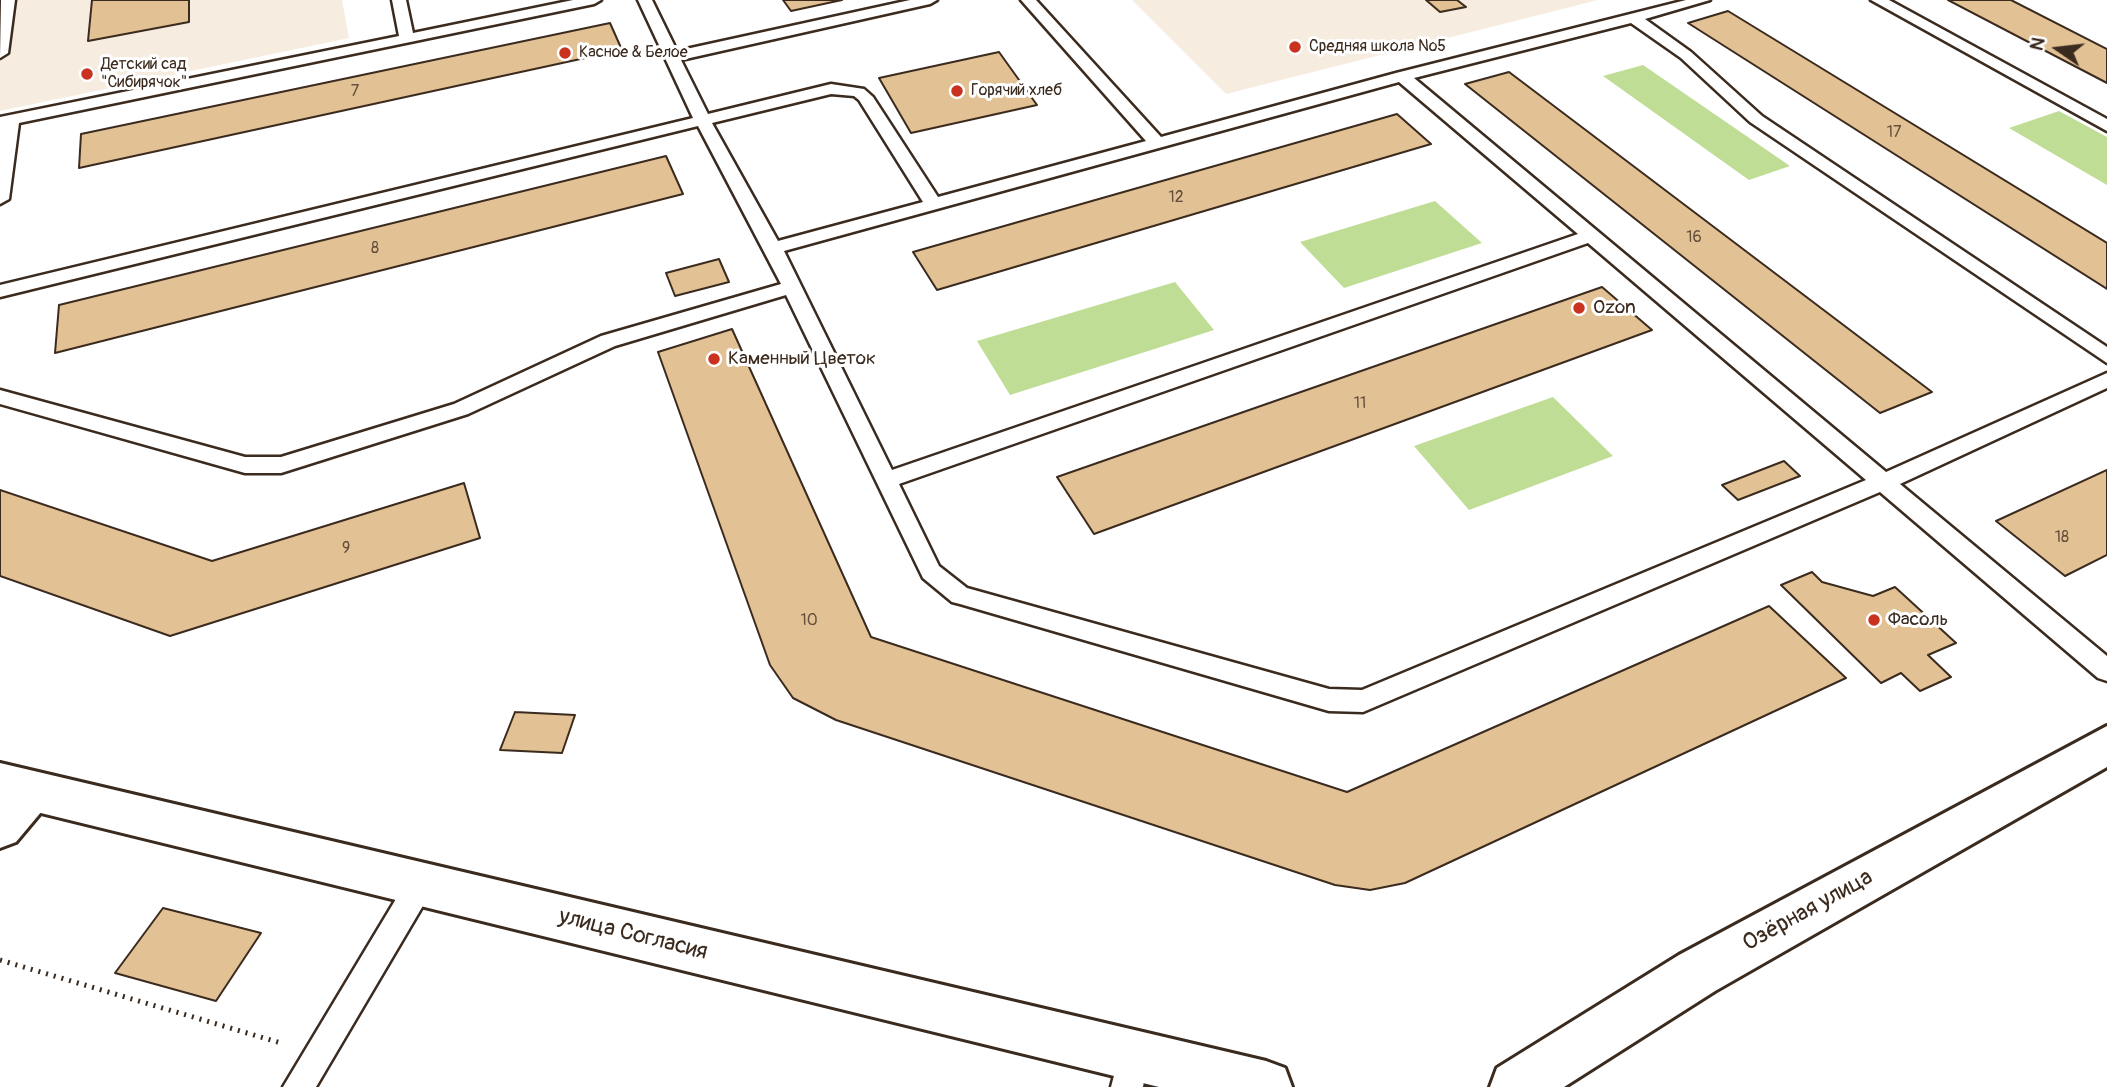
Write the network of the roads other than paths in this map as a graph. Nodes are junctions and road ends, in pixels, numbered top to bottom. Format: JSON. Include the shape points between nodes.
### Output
{"nodes":[{"id":1,"x":8,"y":0,"type":"edge"},
{"id":2,"x":399,"y":0,"type":"edge"},
{"id":3,"x":594,"y":0,"type":"edge"},
{"id":4,"x":645,"y":0,"type":"edge"},
{"id":5,"x":930,"y":0,"type":"edge"},
{"id":6,"x":1028,"y":0,"type":"edge"},
{"id":7,"x":1703,"y":0,"type":"edge"},
{"id":8,"x":1878,"y":0,"type":"edge"},
{"id":9,"x":1634,"y":18,"type":"junction"},
{"id":10,"x":407,"y":37,"type":"junction"},
{"id":11,"x":0,"y":53,"type":"edge"},
{"id":12,"x":672,"y":57,"type":"junction"},
{"id":13,"x":1402,"y":76,"type":"junction"},
{"id":14,"x":6,"y":121,"type":"edge"},
{"id":15,"x":703,"y":121,"type":"junction"},
{"id":16,"x":2107,"y":126,"type":"edge"},
{"id":17,"x":1157,"y":143,"type":"junction"},
{"id":18,"x":0,"y":200,"type":"edge"},
{"id":19,"x":933,"y":204,"type":"junction"},
{"id":20,"x":1593,"y":235,"type":"junction"},
{"id":21,"x":773,"y":248,"type":"junction"},
{"id":22,"x":791,"y":288,"type":"junction"},
{"id":23,"x":0,"y":291,"type":"edge"},
{"id":24,"x":2107,"y":356,"type":"edge"},
{"id":25,"x":2107,"y":380,"type":"edge"},
{"id":26,"x":0,"y":397,"type":"edge"},
{"id":27,"x":885,"y":481,"type":"junction"},
{"id":28,"x":1883,"y":482,"type":"junction"},
{"id":29,"x":2107,"y":671,"type":"edge"},
{"id":30,"x":2107,"y":745,"type":"edge"},
{"id":31,"x":15,"y":787,"type":"edge"},
{"id":32,"x":0,"y":827,"type":"edge"},
{"id":33,"x":421,"y":883,"type":"junction"},
{"id":34,"x":1130,"y":1072,"type":"edge"},
{"id":35,"x":299,"y":1087,"type":"edge"},
{"id":36,"x":1266,"y":1087,"type":"edge"},
{"id":37,"x":1516,"y":1087,"type":"edge"}],
"edges":[{"from":1,"to":11,"type":"lane"},
{"from":2,"to":10,"type":"lane"},
{"from":3,"to":10,"type":"lane"},
{"from":4,"to":12,"type":"lane"},
{"from":5,"to":12,"type":"lane"},
{"from":6,"to":17,"type":"lane"},
{"from":7,"to":9,"type":"lane"},
{"from":8,"to":16,"type":"lane"},
{"from":9,"to":13,"type":"lane"},
{"from":9,"to":24,"type":"lane","via":[[1686,55],[1756,119]]},
{"from":10,"to":14,"type":"lane"},
{"from":12,"to":15,"type":"lane"},
{"from":13,"to":17,"type":"lane"},
{"from":13,"to":20,"type":"lane"},
{"from":14,"to":18,"type":"lane"},
{"from":15,"to":19,"type":"lane","via":[[831,89],[858,92]]},
{"from":15,"to":21,"type":"lane"},
{"from":15,"to":23,"type":"lane"},
{"from":17,"to":19,"type":"lane"},
{"from":19,"to":21,"type":"lane"},
{"from":20,"to":27,"type":"lane"},
{"from":20,"to":28,"type":"lane"},
{"from":21,"to":22,"type":"lane"},
{"from":22,"to":26,"type":"lane","via":[[608,341],[461,410],[281,465],[245,465]]},
{"from":22,"to":27,"type":"lane"},
{"from":25,"to":28,"type":"lane"},
{"from":27,"to":28,"type":"lane","via":[[931,572],[960,595],[1340,701],[1363,701]]},
{"from":28,"to":29,"type":"lane"},
{"from":30,"to":37,"type":"street","name":"Озёрная улица","via":[[1697,973]]},
{"from":31,"to":32,"type":"street"},
{"from":31,"to":33,"type":"street","name":"улица Согласия"},
{"from":33,"to":34,"type":"street","name":"улица Согласия"},
{"from":33,"to":35,"type":"lane"},
{"from":34,"to":36,"type":"street","name":"улица Согласия"}]}
